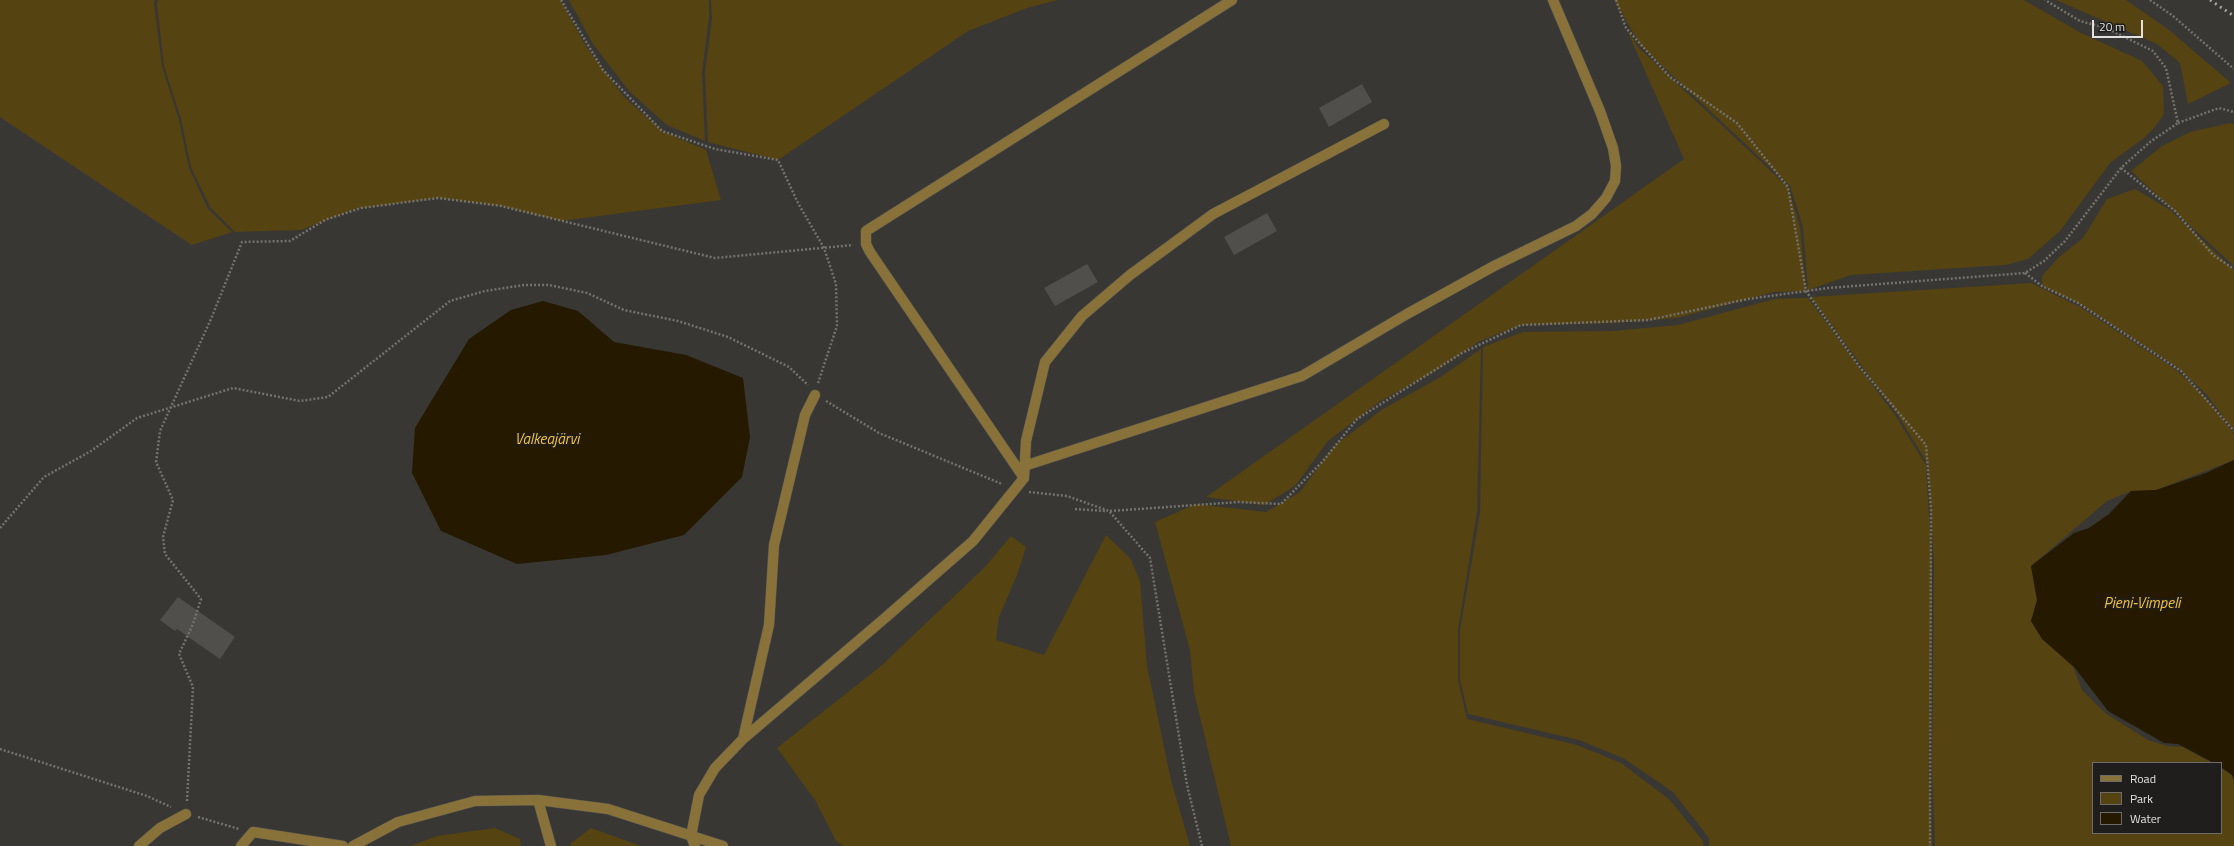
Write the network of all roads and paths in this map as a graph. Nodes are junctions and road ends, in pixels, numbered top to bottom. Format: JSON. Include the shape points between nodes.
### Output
{"nodes":[{"id":1,"x":560,"y":0,"type":"edge"},
{"id":2,"x":1232,"y":0,"type":"edge"},
{"id":3,"x":1553,"y":0,"type":"edge"},
{"id":4,"x":1616,"y":0,"type":"edge"},
{"id":5,"x":2045,"y":0,"type":"edge"},
{"id":6,"x":2150,"y":0,"type":"edge"},
{"id":7,"x":2234,"y":68,"type":"edge"},
{"id":8,"x":2234,"y":112,"type":"edge"},
{"id":9,"x":2178,"y":123,"type":"junction"},
{"id":10,"x":1384,"y":124,"type":"dead end"},
{"id":11,"x":2122,"y":168,"type":"junction"},
{"id":12,"x":866,"y":244,"type":"junction"},
{"id":13,"x":824,"y":248,"type":"junction"},
{"id":14,"x":2234,"y":269,"type":"edge"},
{"id":15,"x":2024,"y":273,"type":"junction"},
{"id":16,"x":1806,"y":291,"type":"junction"},
{"id":17,"x":815,"y":395,"type":"junction"},
{"id":18,"x":169,"y":408,"type":"junction"},
{"id":19,"x":2234,"y":431,"type":"edge"},
{"id":20,"x":1024,"y":466,"type":"junction"},
{"id":21,"x":1024,"y":478,"type":"junction"},
{"id":22,"x":1014,"y":490,"type":"junction"},
{"id":23,"x":1075,"y":509,"type":"dead end"},
{"id":24,"x":1109,"y":511,"type":"junction"},
{"id":25,"x":0,"y":528,"type":"edge"},
{"id":26,"x":743,"y":739,"type":"junction"},
{"id":27,"x":0,"y":749,"type":"edge"},
{"id":28,"x":538,"y":800,"type":"junction"},
{"id":29,"x":186,"y":814,"type":"junction"},
{"id":30,"x":253,"y":832,"type":"junction"},
{"id":31,"x":691,"y":836,"type":"junction"},
{"id":32,"x":139,"y":846,"type":"edge"},
{"id":33,"x":241,"y":846,"type":"edge"},
{"id":34,"x":342,"y":846,"type":"edge"},
{"id":35,"x":353,"y":846,"type":"edge"},
{"id":36,"x":551,"y":846,"type":"edge"},
{"id":37,"x":694,"y":846,"type":"edge"},
{"id":38,"x":723,"y":846,"type":"edge"},
{"id":39,"x":1202,"y":846,"type":"edge"},
{"id":40,"x":1930,"y":846,"type":"edge"}],
"edges":[{"from":1,"to":13,"type":"path","via":[[603,70],[662,131],[715,149],[778,160],[798,203]]},
{"from":2,"to":12,"type":"street","via":[[880,222],[866,232]]},
{"from":3,"to":20,"type":"street","via":[[1613,148],[1615,181],[1606,198],[1592,214],[1576,226],[1494,266],[1407,314],[1302,376]]},
{"from":4,"to":16,"type":"path","via":[[1626,28],[1670,77],[1737,124],[1788,187]]},
{"from":5,"to":9,"type":"path","via":[[2080,22],[2106,28],[2153,51],[2166,68]]},
{"from":6,"to":7,"type":"path","via":[[2173,16]]},
{"from":8,"to":9,"type":"path","via":[[2219,108]]},
{"from":9,"to":11,"type":"path","via":[[2150,142]]},
{"from":10,"to":20,"type":"street","via":[[1213,214],[1130,275],[1082,316],[1045,362],[1026,441]]},
{"from":11,"to":14,"type":"path","via":[[2175,211],[2213,255]]},
{"from":11,"to":15,"type":"path","via":[[2065,241],[2044,261]]},
{"from":12,"to":13,"type":"path"},
{"from":12,"to":21,"type":"street"},
{"from":13,"to":17,"type":"path","via":[[836,284],[837,326]]},
{"from":13,"to":18,"type":"path","via":[[715,258],[501,206],[438,198],[361,208],[325,220],[290,241],[242,242],[211,319]]},
{"from":15,"to":16,"type":"path"},
{"from":15,"to":19,"type":"path","via":[[2042,286],[2078,303],[2181,371]]},
{"from":16,"to":24,"type":"path","via":[[1748,299],[1648,320],[1521,325],[1462,353],[1357,419],[1323,461],[1281,504],[1239,502]]},
{"from":16,"to":40,"type":"path","via":[[1859,366],[1926,445],[1931,509]]},
{"from":17,"to":18,"type":"path","via":[[810,386],[789,367],[728,337],[678,321],[624,310],[587,293],[549,285],[524,285],[485,291],[450,301],[328,397],[300,401],[233,388]]},
{"from":17,"to":22,"type":"path","via":[[879,432]]},
{"from":17,"to":26,"type":"street","via":[[805,415],[774,545],[769,625]]},
{"from":18,"to":25,"type":"path","via":[[137,418],[91,451],[44,476]]},
{"from":18,"to":29,"type":"path","via":[[160,431],[156,462],[173,500],[163,537],[165,554],[201,599],[179,654],[194,687]]},
{"from":20,"to":21,"type":"street"},
{"from":21,"to":22,"type":"street"},
{"from":22,"to":24,"type":"path","via":[[1067,496]]},
{"from":22,"to":26,"type":"street","via":[[973,541]]},
{"from":23,"to":24,"type":"path"},
{"from":24,"to":39,"type":"path","via":[[1150,558],[1187,785]]},
{"from":26,"to":31,"type":"street","via":[[715,768],[699,794]]},
{"from":27,"to":29,"type":"path","via":[[147,796]]},
{"from":28,"to":31,"type":"street","via":[[608,809]]},
{"from":28,"to":35,"type":"street","via":[[475,801],[398,822]]},
{"from":28,"to":36,"type":"street"},
{"from":29,"to":30,"type":"path"},
{"from":29,"to":32,"type":"street","via":[[160,828]]},
{"from":30,"to":33,"type":"street"},
{"from":30,"to":34,"type":"street"},
{"from":31,"to":37,"type":"street"},
{"from":31,"to":38,"type":"street"}]}
